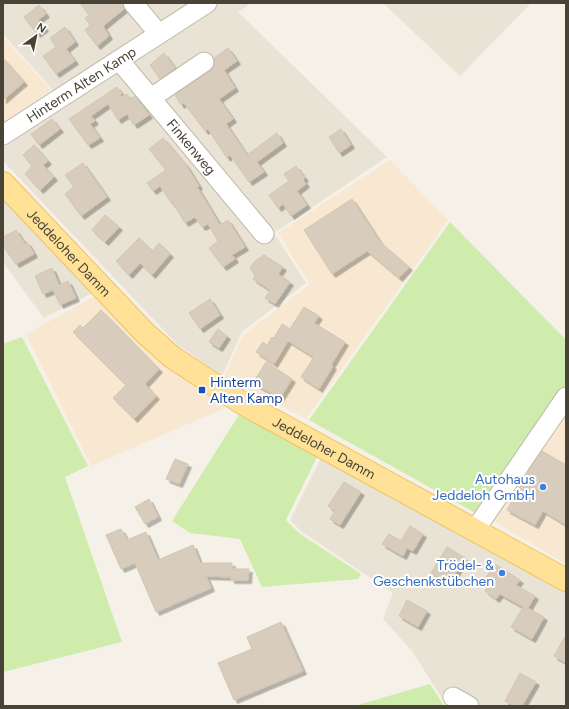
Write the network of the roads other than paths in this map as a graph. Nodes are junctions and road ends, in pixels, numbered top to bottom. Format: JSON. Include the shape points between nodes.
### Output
{"nodes":[{"id":1,"x":133,"y":3,"type":"edge"},
{"id":2,"x":207,"y":3,"type":"edge"},
{"id":3,"x":159,"y":34,"type":"junction"},
{"id":4,"x":119,"y":60,"type":"junction"},
{"id":5,"x":204,"y":62,"type":"dead end"},
{"id":6,"x":151,"y":98,"type":"junction"},
{"id":7,"x":3,"y":135,"type":"edge"},
{"id":8,"x":3,"y":183,"type":"edge"},
{"id":9,"x":264,"y":234,"type":"dead end"},
{"id":10,"x":566,"y":397,"type":"edge"},
{"id":11,"x":475,"y":530,"type":"junction"},
{"id":12,"x":566,"y":580,"type":"edge"}],
"edges":[{"from":1,"to":3,"type":"street"},
{"from":2,"to":3,"type":"street","name":"Hinterm Alten Kamp"},
{"from":3,"to":4,"type":"street","name":"Hinterm Alten Kamp"},
{"from":4,"to":6,"type":"street","name":"Finkenweg"},
{"from":4,"to":7,"type":"street","name":"Hinterm Alten Kamp"},
{"from":5,"to":6,"type":"street"},
{"from":6,"to":9,"type":"street","name":"Finkenweg"},
{"from":8,"to":11,"type":"main road","name":"Jeddeloher Damm","via":[[145,333],[172,357],[242,403]]},
{"from":10,"to":11,"type":"street"},
{"from":11,"to":12,"type":"main road","name":"Jeddeloher Damm"}]}
